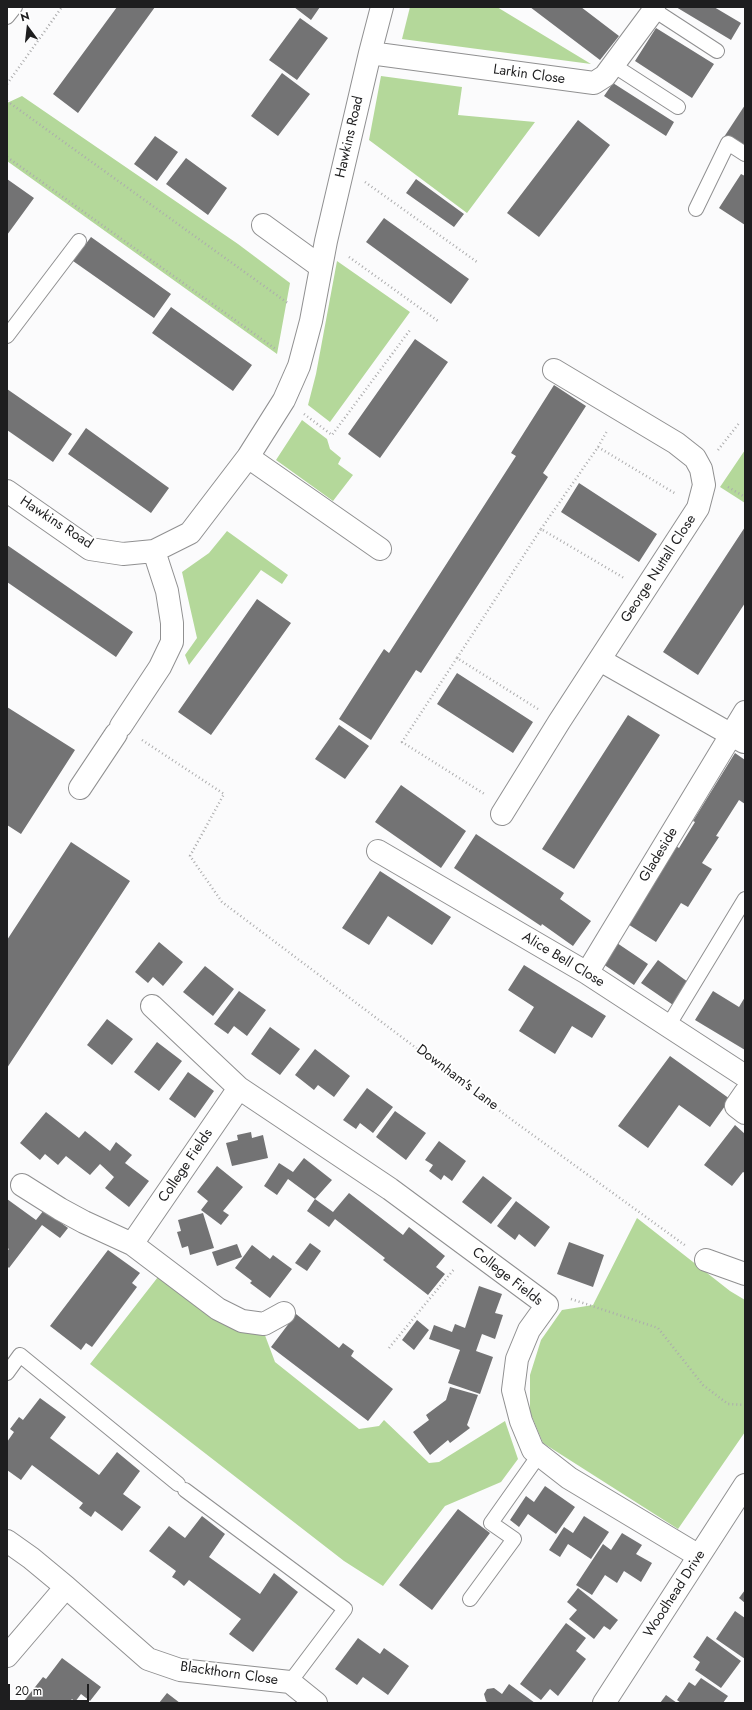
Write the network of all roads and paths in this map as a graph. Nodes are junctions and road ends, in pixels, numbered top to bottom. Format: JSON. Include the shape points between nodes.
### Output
{"nodes":[{"id":1,"x":15,"y":7,"type":"edge"},
{"id":2,"x":62,"y":7,"type":"edge"},
{"id":3,"x":382,"y":7,"type":"edge"},
{"id":4,"x":654,"y":10,"type":"joint"},
{"id":5,"x":7,"y":18,"type":"edge"},
{"id":6,"x":717,"y":51,"type":"dead end"},
{"id":7,"x":370,"y":53,"type":"junction"},
{"id":8,"x":613,"y":65,"type":"junction"},
{"id":9,"x":7,"y":84,"type":"edge"},
{"id":10,"x":7,"y":101,"type":"edge"},
{"id":11,"x":678,"y":107,"type":"dead end"},
{"id":12,"x":745,"y":154,"type":"edge"},
{"id":13,"x":7,"y":157,"type":"edge"},
{"id":14,"x":344,"y":166,"type":"junction"},
{"id":15,"x":696,"y":209,"type":"dead end"},
{"id":16,"x":263,"y":225,"type":"dead end"},
{"id":17,"x":79,"y":241,"type":"dead end"},
{"id":18,"x":326,"y":241,"type":"junction"},
{"id":19,"x":477,"y":262,"type":"dead end"},
{"id":20,"x":321,"y":267,"type":"junction"},
{"id":21,"x":311,"y":321,"type":"junction"},
{"id":22,"x":438,"y":321,"type":"dead end"},
{"id":23,"x":410,"y":330,"type":"dead end"},
{"id":24,"x":7,"y":336,"type":"edge"},
{"id":25,"x":299,"y":366,"type":"junction"},
{"id":26,"x":554,"y":370,"type":"dead end"},
{"id":27,"x":284,"y":400,"type":"junction"},
{"id":28,"x":618,"y":410,"type":"junction"},
{"id":29,"x":740,"y":422,"type":"dead end"},
{"id":30,"x":598,"y":447,"type":"junction"},
{"id":31,"x":248,"y":457,"type":"junction"},
{"id":32,"x":701,"y":469,"type":"junction"},
{"id":33,"x":7,"y":491,"type":"edge"},
{"id":34,"x":698,"y":508,"type":"junction"},
{"id":35,"x":541,"y":529,"type":"junction"},
{"id":36,"x":380,"y":549,"type":"dead end"},
{"id":37,"x":154,"y":551,"type":"junction"},
{"id":38,"x":645,"y":590,"type":"junction"},
{"id":39,"x":457,"y":658,"type":"junction"},
{"id":40,"x":600,"y":660,"type":"junction"},
{"id":41,"x":745,"y":712,"type":"edge"},
{"id":42,"x":559,"y":722,"type":"junction"},
{"id":43,"x":119,"y":730,"type":"junction"},
{"id":44,"x":738,"y":739,"type":"edge"},
{"id":45,"x":80,"y":788,"type":"dead end"},
{"id":46,"x":504,"y":811,"type":"joint"},
{"id":47,"x":378,"y":851,"type":"dead end"},
{"id":48,"x":745,"y":899,"type":"edge"},
{"id":49,"x":587,"y":973,"type":"junction"},
{"id":50,"x":152,"y":1006,"type":"dead end"},
{"id":51,"x":668,"y":1026,"type":"junction"},
{"id":52,"x":745,"y":1076,"type":"edge"},
{"id":53,"x":239,"y":1088,"type":"junction"},
{"id":54,"x":745,"y":1093,"type":"edge"},
{"id":55,"x":745,"y":1113,"type":"edge"},
{"id":56,"x":22,"y":1184,"type":"dead end"},
{"id":57,"x":132,"y":1244,"type":"junction"},
{"id":58,"x":471,"y":1249,"type":"junction"},
{"id":59,"x":706,"y":1260,"type":"joint"},
{"id":60,"x":745,"y":1274,"type":"edge"},
{"id":61,"x":547,"y":1306,"type":"junction"},
{"id":62,"x":284,"y":1313,"type":"dead end"},
{"id":63,"x":389,"y":1348,"type":"dead end"},
{"id":64,"x":7,"y":1373,"type":"edge"},
{"id":65,"x":745,"y":1405,"type":"edge"},
{"id":66,"x":539,"y":1455,"type":"junction"},
{"id":67,"x":745,"y":1485,"type":"edge"},
{"id":68,"x":7,"y":1541,"type":"edge"},
{"id":69,"x":699,"y":1556,"type":"junction"},
{"id":70,"x":66,"y":1587,"type":"junction"},
{"id":71,"x":470,"y":1599,"type":"dead end"},
{"id":72,"x":7,"y":1656,"type":"edge"},
{"id":73,"x":290,"y":1682,"type":"junction"},
{"id":74,"x":316,"y":1703,"type":"edge"},
{"id":75,"x":604,"y":1703,"type":"edge"}],
"edges":[{"from":1,"to":5,"type":"lane"},
{"from":2,"to":9,"type":"path"},
{"from":3,"to":7,"type":"street","name":"Hawkins Road"},
{"from":4,"to":6,"type":"lane"},
{"from":4,"to":8,"type":"street","name":"Larkin Close"},
{"from":7,"to":8,"type":"street","name":"Larkin Close","via":[[594,84],[605,76]]},
{"from":7,"to":14,"type":"street","name":"Hawkins Road"},
{"from":8,"to":11,"type":"lane"},
{"from":10,"to":21,"type":"path"},
{"from":12,"to":15,"type":"lane","via":[[728,143]]},
{"from":13,"to":25,"type":"path"},
{"from":14,"to":18,"type":"street","name":"Hawkins Road"},
{"from":14,"to":19,"type":"path"},
{"from":16,"to":20,"type":"street"},
{"from":17,"to":24,"type":"lane"},
{"from":18,"to":20,"type":"street","name":"Hawkins Road"},
{"from":18,"to":22,"type":"path"},
{"from":20,"to":21,"type":"street","name":"Hawkins Road"},
{"from":21,"to":25,"type":"street","name":"Hawkins Road"},
{"from":23,"to":27,"type":"path","via":[[332,435]]},
{"from":25,"to":27,"type":"street","name":"Hawkins Road"},
{"from":26,"to":28,"type":"street"},
{"from":27,"to":31,"type":"street","name":"Hawkins Road"},
{"from":28,"to":30,"type":"path"},
{"from":28,"to":32,"type":"street","via":[[676,443],[695,458]]},
{"from":29,"to":32,"type":"path"},
{"from":30,"to":34,"type":"path"},
{"from":30,"to":35,"type":"path"},
{"from":31,"to":36,"type":"street"},
{"from":31,"to":37,"type":"street","name":"Hawkins Road","via":[[190,533]]},
{"from":32,"to":34,"type":"street","name":"George Nuttall Close","via":[[704,485]]},
{"from":33,"to":37,"type":"street","name":"Hawkins Road","via":[[90,549],[124,554]]},
{"from":34,"to":38,"type":"street","name":"George Nuttall Close"},
{"from":35,"to":38,"type":"path"},
{"from":35,"to":39,"type":"path"},
{"from":37,"to":43,"type":"street","via":[[167,591],[172,642],[160,667]]},
{"from":38,"to":40,"type":"street","name":"George Nuttall Close"},
{"from":39,"to":42,"type":"path"},
{"from":39,"to":46,"type":"path","via":[[402,742]]},
{"from":40,"to":42,"type":"street","name":"George Nuttall Close"},
{"from":40,"to":44,"type":"street"},
{"from":41,"to":44,"type":"street","name":"Gladeside"},
{"from":42,"to":46,"type":"street","name":"George Nuttall Close"},
{"from":43,"to":45,"type":"street"},
{"from":43,"to":59,"type":"path","name":"Downham's Lane","via":[[224,794],[190,856],[222,902],[508,1117]]},
{"from":44,"to":49,"type":"street","name":"Gladeside"},
{"from":47,"to":49,"type":"street","name":"Alice Bell Close"},
{"from":48,"to":51,"type":"lane"},
{"from":49,"to":51,"type":"street","name":"Alice Bell Close"},
{"from":50,"to":53,"type":"street","name":"College Fields"},
{"from":51,"to":52,"type":"street","name":"Alice Bell Close"},
{"from":53,"to":57,"type":"street","name":"College Fields"},
{"from":53,"to":58,"type":"street","name":"College Fields","via":[[390,1189]]},
{"from":54,"to":55,"type":"street","via":[[736,1106]]},
{"from":56,"to":57,"type":"street","via":[[66,1212]]},
{"from":57,"to":62,"type":"street","via":[[218,1309],[242,1321],[264,1324]]},
{"from":58,"to":61,"type":"street","name":"College Fields"},
{"from":58,"to":63,"type":"path"},
{"from":59,"to":60,"type":"street"},
{"from":61,"to":65,"type":"path","via":[[567,1298],[658,1328],[704,1385],[728,1404]]},
{"from":61,"to":66,"type":"street","name":"College Fields","via":[[529,1330],[517,1359],[513,1390],[521,1421],[533,1450]]},
{"from":64,"to":73,"type":"lane","via":[[20,1355],[182,1487],[345,1609]]},
{"from":66,"to":69,"type":"street","name":"College Fields","via":[[569,1478]]},
{"from":66,"to":71,"type":"lane","via":[[491,1524],[514,1539]]},
{"from":67,"to":69,"type":"street","name":"Woodhead Drive"},
{"from":68,"to":70,"type":"street","name":"Blackthorn Close"},
{"from":69,"to":75,"type":"street","name":"Woodhead Drive"},
{"from":70,"to":72,"type":"street"},
{"from":70,"to":73,"type":"street","name":"Blackthorn Close","via":[[148,1659],[180,1670]]},
{"from":73,"to":74,"type":"street","name":"Blackthorn Close"}]}
